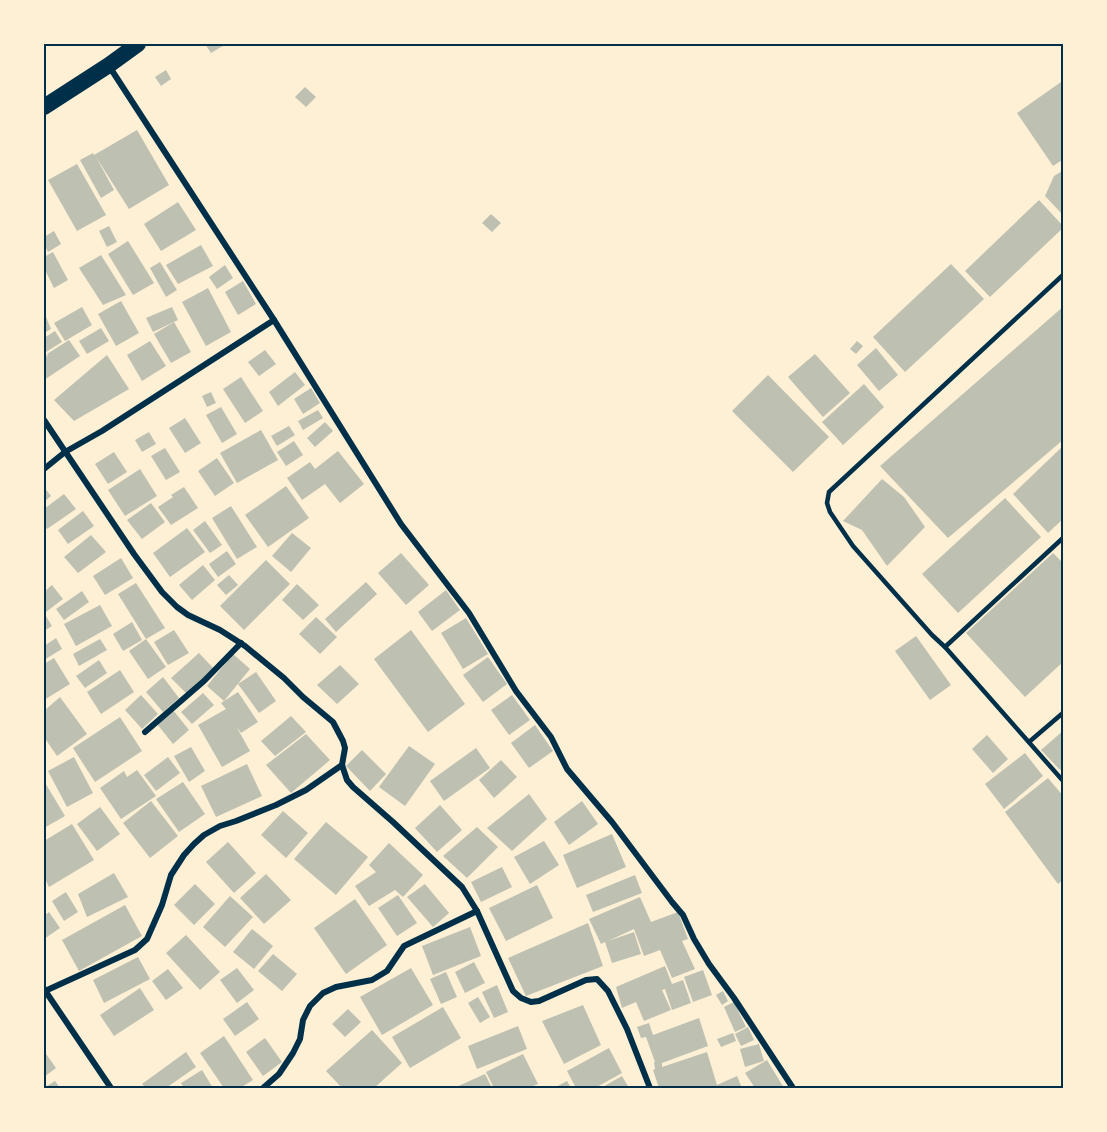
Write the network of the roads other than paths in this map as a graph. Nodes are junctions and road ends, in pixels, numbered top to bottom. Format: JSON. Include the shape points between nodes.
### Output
{"nodes":[{"id":1,"x":138,"y":44,"type":"edge"},
{"id":2,"x":109,"y":65,"type":"junction"},
{"id":3,"x":44,"y":107,"type":"edge"},
{"id":4,"x":1064,"y":274,"type":"edge"},
{"id":5,"x":274,"y":320,"type":"junction"},
{"id":6,"x":44,"y":420,"type":"edge"},
{"id":7,"x":65,"y":452,"type":"junction"},
{"id":8,"x":44,"y":469,"type":"edge"},
{"id":9,"x":1064,"y":537,"type":"edge"},
{"id":10,"x":241,"y":643,"type":"junction"},
{"id":11,"x":945,"y":647,"type":"junction"},
{"id":12,"x":1064,"y":711,"type":"edge"},
{"id":13,"x":145,"y":732,"type":"dead end"},
{"id":14,"x":1029,"y":742,"type":"junction"},
{"id":15,"x":342,"y":765,"type":"junction"},
{"id":16,"x":1064,"y":782,"type":"edge"},
{"id":17,"x":477,"y":911,"type":"junction"},
{"id":18,"x":44,"y":989,"type":"edge"},
{"id":19,"x":111,"y":1089,"type":"edge"},
{"id":20,"x":263,"y":1089,"type":"edge"},
{"id":21,"x":650,"y":1089,"type":"edge"},
{"id":22,"x":793,"y":1089,"type":"edge"}],
"edges":[{"from":1,"to":2,"type":"highway"},
{"from":2,"to":3,"type":"highway"},
{"from":2,"to":5,"type":"street"},
{"from":4,"to":11,"type":"lane","via":[[829,492],[830,512],[853,546]]},
{"from":5,"to":7,"type":"street"},
{"from":5,"to":22,"type":"street","via":[[401,524],[469,613],[516,691],[551,737],[567,769],[683,915],[709,964]]},
{"from":6,"to":7,"type":"street"},
{"from":7,"to":8,"type":"street"},
{"from":7,"to":10,"type":"street","via":[[162,592],[188,615]]},
{"from":9,"to":11,"type":"lane"},
{"from":10,"to":13,"type":"street"},
{"from":10,"to":15,"type":"street","via":[[333,722],[345,748]]},
{"from":11,"to":14,"type":"lane"},
{"from":12,"to":14,"type":"lane"},
{"from":14,"to":16,"type":"lane"},
{"from":15,"to":17,"type":"street","via":[[353,787],[450,874]]},
{"from":15,"to":18,"type":"street","via":[[306,790],[204,835],[171,875],[145,942],[135,950]]},
{"from":17,"to":20,"type":"street","via":[[404,946],[387,971],[372,980],[323,993],[310,1006],[293,1053]]},
{"from":17,"to":21,"type":"street","via":[[513,991],[521,998],[540,1000],[586,980],[597,979],[602,983],[627,1029]]},
{"from":18,"to":19,"type":"street"}]}
